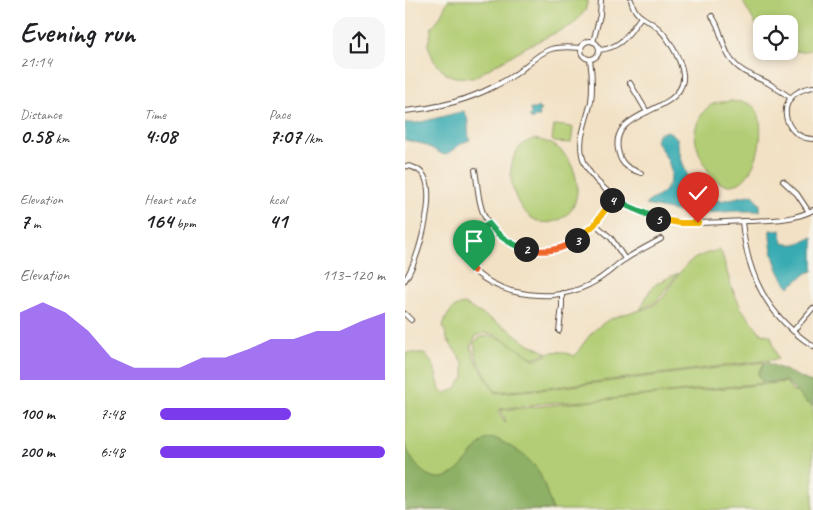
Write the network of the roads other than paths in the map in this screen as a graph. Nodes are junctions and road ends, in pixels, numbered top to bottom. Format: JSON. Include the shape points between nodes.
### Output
{"nodes":[{"id":1,"x":601,"y":0,"type":"edge"},
{"id":2,"x":631,"y":0,"type":"edge"},
{"id":3,"x":711,"y":16,"type":"dead end"},
{"id":4,"x":641,"y":17,"type":"junction"},
{"id":5,"x":593,"y":42,"type":"junction"},
{"id":6,"x":581,"y":48,"type":"junction"},
{"id":7,"x":599,"y":50,"type":"junction"},
{"id":8,"x":590,"y":59,"type":"junction"},
{"id":9,"x":630,"y":82,"type":"dead end"},
{"id":10,"x":813,"y":86,"type":"edge"},
{"id":11,"x":791,"y":98,"type":"junction"},
{"id":12,"x":405,"y":111,"type":"edge"},
{"id":13,"x":647,"y":112,"type":"junction"},
{"id":14,"x":813,"y":139,"type":"edge"},
{"id":15,"x":405,"y":166,"type":"edge"},
{"id":16,"x":475,"y":170,"type":"dead end"},
{"id":17,"x":641,"y":173,"type":"dead end"},
{"id":18,"x":783,"y":181,"type":"dead end"},
{"id":19,"x":615,"y":197,"type":"junction"},
{"id":20,"x":811,"y":211,"type":"edge"},
{"id":21,"x":743,"y":221,"type":"junction"},
{"id":22,"x":489,"y":224,"type":"junction"},
{"id":23,"x":595,"y":224,"type":"junction"},
{"id":24,"x":661,"y":239,"type":"dead end"},
{"id":25,"x":625,"y":259,"type":"junction"},
{"id":26,"x":405,"y":280,"type":"edge"},
{"id":27,"x":562,"y":293,"type":"junction"},
{"id":28,"x":813,"y":308,"type":"edge"},
{"id":29,"x":405,"y":314,"type":"edge"},
{"id":30,"x":411,"y":320,"type":"dead end"},
{"id":31,"x":559,"y":331,"type":"dead end"},
{"id":32,"x":793,"y":331,"type":"junction"},
{"id":33,"x":813,"y":346,"type":"edge"}],
"edges":[{"from":1,"to":5,"type":"street"},
{"from":2,"to":4,"type":"street"},
{"from":3,"to":11,"type":"street","via":[[718,24],[723,43],[736,66]]},
{"from":4,"to":7,"type":"street","via":[[620,44]]},
{"from":4,"to":13,"type":"street","via":[[661,30],[683,73],[678,92]]},
{"from":5,"to":6,"type":"street","via":[[587,42]]},
{"from":5,"to":7,"type":"street"},
{"from":6,"to":8,"type":"street","via":[[583,57]]},
{"from":6,"to":12,"type":"street","via":[[550,49],[516,74],[465,100]]},
{"from":7,"to":8,"type":"street","via":[[597,56]]},
{"from":8,"to":19,"type":"street","via":[[593,87],[582,152],[591,174]]},
{"from":9,"to":13,"type":"street"},
{"from":10,"to":11,"type":"street"},
{"from":11,"to":14,"type":"street","via":[[786,115],[791,128],[798,135]]},
{"from":13,"to":17,"type":"street","via":[[623,127],[617,146],[625,166]]},
{"from":15,"to":26,"type":"street","via":[[422,173],[427,187],[421,239]]},
{"from":16,"to":22,"type":"street","via":[[481,204]]},
{"from":18,"to":20,"type":"street"},
{"from":19,"to":21,"type":"street","via":[[640,212],[668,221]]},
{"from":19,"to":23,"type":"street"},
{"from":20,"to":21,"type":"street","via":[[785,219]]},
{"from":21,"to":32,"type":"street","via":[[746,250],[755,280],[766,301]]},
{"from":22,"to":23,"type":"street","via":[[511,243],[545,251],[576,242]]},
{"from":22,"to":27,"type":"street","via":[[474,234],[465,246],[465,259],[474,271],[509,290],[532,295]]},
{"from":23,"to":25,"type":"street","via":[[611,238]]},
{"from":24,"to":25,"type":"street"},
{"from":25,"to":27,"type":"street","via":[[582,288]]},
{"from":27,"to":31,"type":"street"},
{"from":28,"to":32,"type":"street"},
{"from":29,"to":30,"type":"street"},
{"from":32,"to":33,"type":"street"}]}
